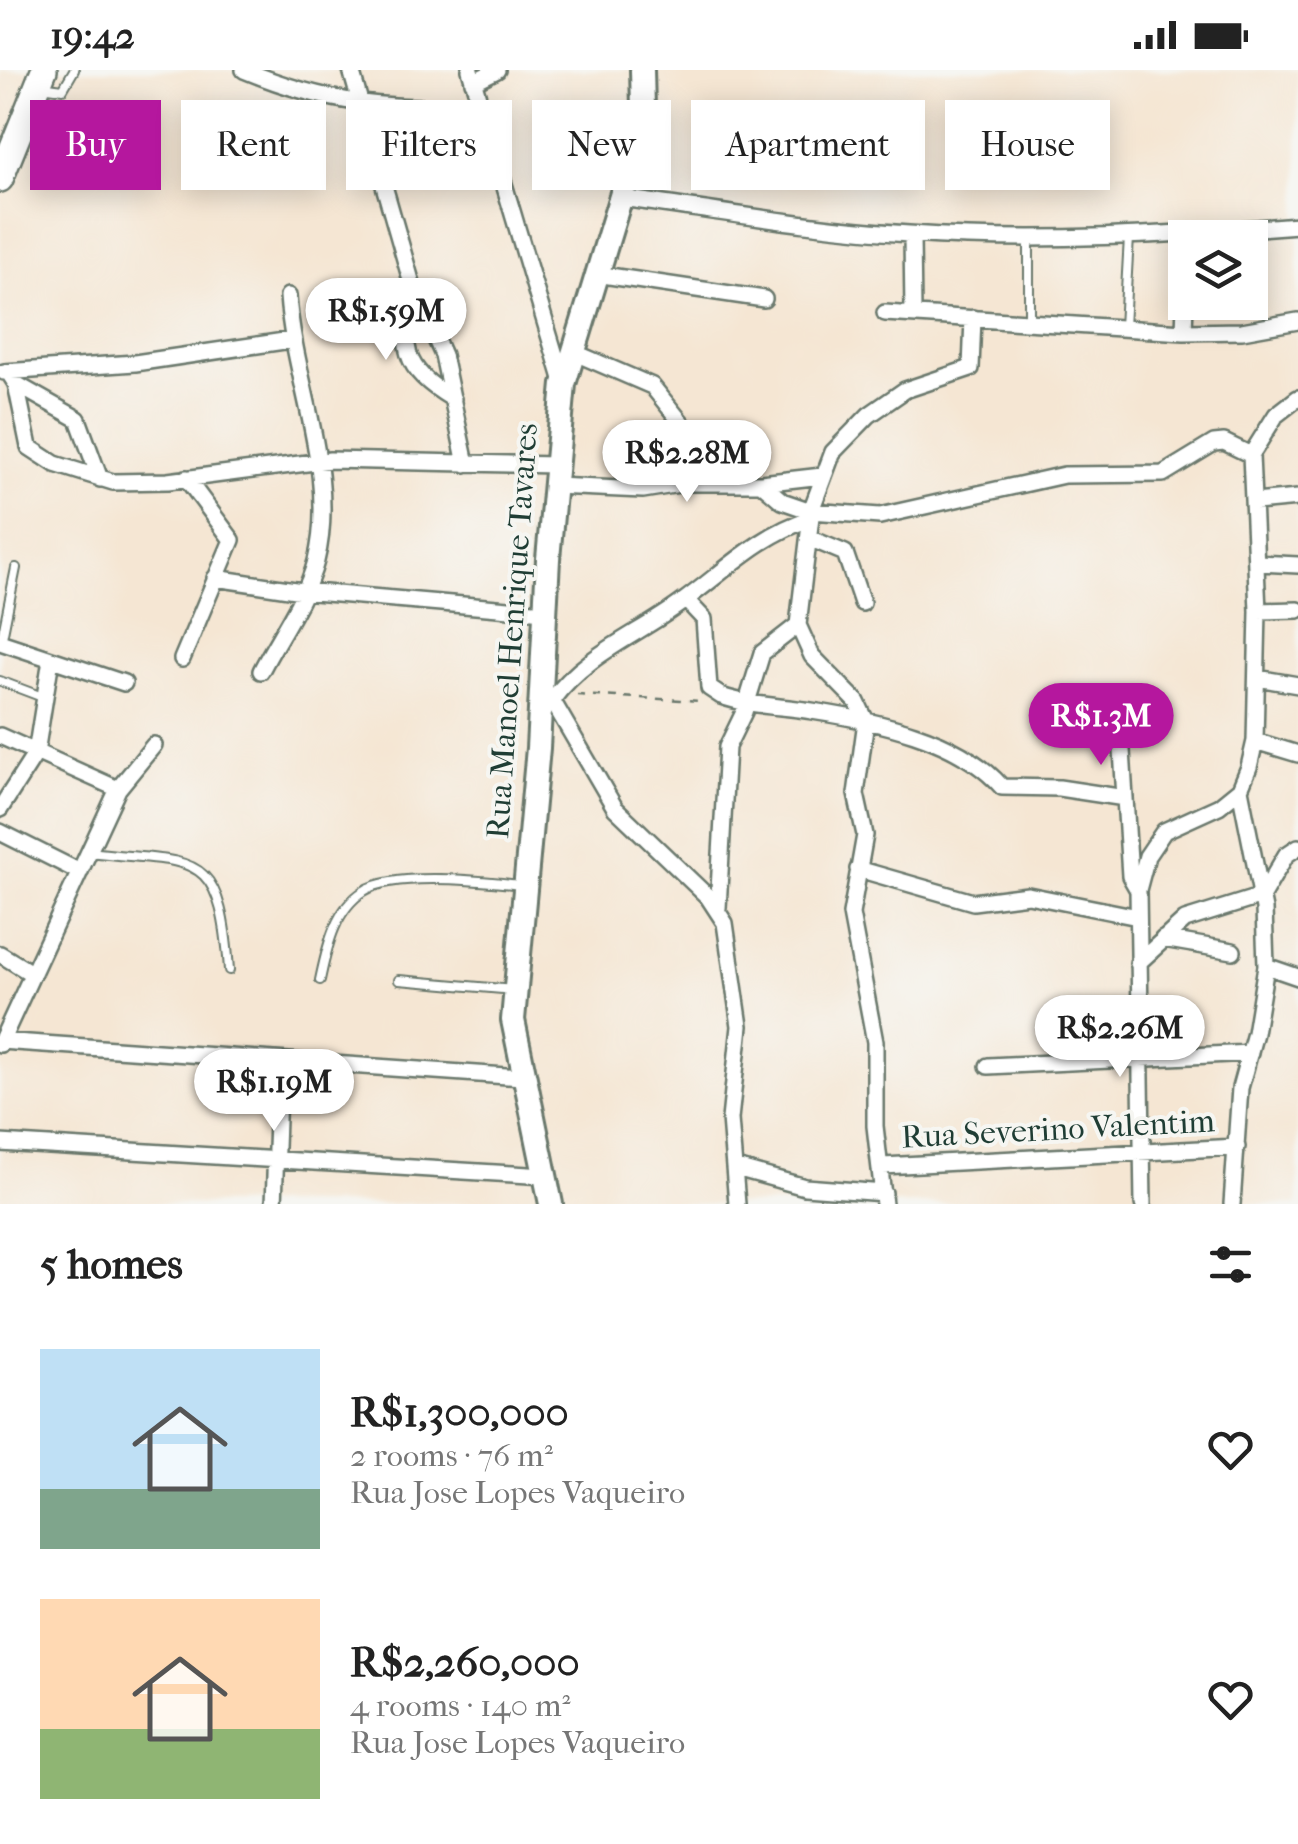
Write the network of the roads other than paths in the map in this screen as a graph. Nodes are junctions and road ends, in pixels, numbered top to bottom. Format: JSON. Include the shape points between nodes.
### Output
{"nodes":[{"id":1,"x":74,"y":70,"type":"edge"},
{"id":2,"x":244,"y":70,"type":"edge"},
{"id":3,"x":351,"y":70,"type":"edge"},
{"id":4,"x":498,"y":70,"type":"edge"},
{"id":5,"x":642,"y":70,"type":"edge"},
{"id":6,"x":472,"y":76,"type":"edge"},
{"id":7,"x":41,"y":78,"type":"edge"},
{"id":8,"x":360,"y":100,"type":"edge"},
{"id":9,"x":346,"y":101,"type":"edge"},
{"id":10,"x":0,"y":178,"type":"edge"},
{"id":11,"x":386,"y":190,"type":"edge"},
{"id":12,"x":508,"y":190,"type":"edge"},
{"id":13,"x":621,"y":198,"type":"junction"},
{"id":14,"x":1298,"y":225,"type":"edge"},
{"id":15,"x":1268,"y":228,"type":"edge"},
{"id":16,"x":912,"y":234,"type":"junction"},
{"id":17,"x":1168,"y":236,"type":"edge"},
{"id":18,"x":1129,"y":237,"type":"junction"},
{"id":19,"x":1029,"y":238,"type":"junction"},
{"id":20,"x":596,"y":274,"type":"junction"},
{"id":21,"x":414,"y":291,"type":"junction"},
{"id":22,"x":288,"y":296,"type":"dead end"},
{"id":23,"x":764,"y":299,"type":"dead end"},
{"id":24,"x":885,"y":313,"type":"dead end"},
{"id":25,"x":913,"y":313,"type":"junction"},
{"id":26,"x":973,"y":318,"type":"junction"},
{"id":27,"x":1184,"y":320,"type":"edge"},
{"id":28,"x":1298,"y":321,"type":"edge"},
{"id":29,"x":1029,"y":322,"type":"junction"},
{"id":30,"x":1124,"y":327,"type":"junction"},
{"id":31,"x":1184,"y":332,"type":"junction"},
{"id":32,"x":291,"y":340,"type":"junction"},
{"id":33,"x":573,"y":352,"type":"junction"},
{"id":34,"x":8,"y":376,"type":"edge"},
{"id":35,"x":564,"y":384,"type":"junction"},
{"id":36,"x":1298,"y":398,"type":"edge"},
{"id":37,"x":453,"y":399,"type":"junction"},
{"id":38,"x":1251,"y":455,"type":"junction"},
{"id":39,"x":318,"y":461,"type":"junction"},
{"id":40,"x":466,"y":464,"type":"junction"},
{"id":41,"x":556,"y":475,"type":"junction"},
{"id":42,"x":822,"y":476,"type":"junction"},
{"id":43,"x":186,"y":478,"type":"junction"},
{"id":44,"x":100,"y":479,"type":"junction"},
{"id":45,"x":739,"y":483,"type":"junction"},
{"id":46,"x":762,"y":484,"type":"junction"},
{"id":47,"x":1298,"y":498,"type":"edge"},
{"id":48,"x":1255,"y":502,"type":"junction"},
{"id":49,"x":811,"y":515,"type":"junction"},
{"id":50,"x":809,"y":538,"type":"junction"},
{"id":51,"x":1258,"y":563,"type":"junction"},
{"id":52,"x":1298,"y":566,"type":"edge"},
{"id":53,"x":16,"y":568,"type":"dead end"},
{"id":54,"x":215,"y":578,"type":"junction"},
{"id":55,"x":302,"y":591,"type":"junction"},
{"id":56,"x":686,"y":600,"type":"junction"},
{"id":57,"x":862,"y":603,"type":"dead end"},
{"id":58,"x":1298,"y":610,"type":"edge"},
{"id":59,"x":1258,"y":611,"type":"junction"},
{"id":60,"x":545,"y":612,"type":"junction"},
{"id":61,"x":798,"y":625,"type":"junction"},
{"id":62,"x":1,"y":643,"type":"edge"},
{"id":63,"x":52,"y":658,"type":"junction"},
{"id":64,"x":182,"y":659,"type":"dead end"},
{"id":65,"x":261,"y":671,"type":"dead end"},
{"id":66,"x":1258,"y":678,"type":"junction"},
{"id":67,"x":0,"y":680,"type":"edge"},
{"id":68,"x":124,"y":683,"type":"dead end"},
{"id":69,"x":1298,"y":685,"type":"edge"},
{"id":70,"x":44,"y":698,"type":"junction"},
{"id":71,"x":549,"y":698,"type":"junction"},
{"id":72,"x":746,"y":702,"type":"junction"},
{"id":73,"x":866,"y":721,"type":"junction"},
{"id":74,"x":1121,"y":734,"type":"dead end"},
{"id":75,"x":0,"y":736,"type":"edge"},
{"id":76,"x":1254,"y":741,"type":"junction"},
{"id":77,"x":154,"y":744,"type":"dead end"},
{"id":78,"x":36,"y":753,"type":"junction"},
{"id":79,"x":1298,"y":754,"type":"edge"},
{"id":80,"x":118,"y":789,"type":"junction"},
{"id":81,"x":1240,"y":790,"type":"junction"},
{"id":82,"x":1126,"y":798,"type":"junction"},
{"id":83,"x":0,"y":810,"type":"edge"},
{"id":84,"x":0,"y":832,"type":"edge"},
{"id":85,"x":1298,"y":847,"type":"edge"},
{"id":86,"x":89,"y":852,"type":"junction"},
{"id":87,"x":858,"y":869,"type":"junction"},
{"id":88,"x":80,"y":872,"type":"junction"},
{"id":89,"x":524,"y":886,"type":"junction"},
{"id":90,"x":1138,"y":890,"type":"junction"},
{"id":91,"x":1262,"y":896,"type":"junction"},
{"id":92,"x":718,"y":908,"type":"junction"},
{"id":93,"x":1138,"y":917,"type":"junction"},
{"id":94,"x":1163,"y":939,"type":"junction"},
{"id":95,"x":1232,"y":952,"type":"dead end"},
{"id":96,"x":0,"y":954,"type":"edge"},
{"id":97,"x":1138,"y":963,"type":"junction"},
{"id":98,"x":1266,"y":966,"type":"junction"},
{"id":99,"x":229,"y":970,"type":"dead end"},
{"id":100,"x":31,"y":973,"type":"junction"},
{"id":101,"x":1298,"y":977,"type":"edge"},
{"id":102,"x":320,"y":980,"type":"dead end"},
{"id":103,"x":399,"y":980,"type":"dead end"},
{"id":104,"x":514,"y":990,"type":"junction"},
{"id":105,"x":0,"y":1042,"type":"edge"},
{"id":106,"x":1250,"y":1053,"type":"junction"},
{"id":107,"x":1139,"y":1056,"type":"junction"},
{"id":108,"x":279,"y":1063,"type":"junction"},
{"id":109,"x":988,"y":1066,"type":"dead end"},
{"id":110,"x":522,"y":1076,"type":"junction"},
{"id":111,"x":0,"y":1143,"type":"edge"},
{"id":112,"x":1237,"y":1147,"type":"junction"},
{"id":113,"x":1142,"y":1155,"type":"junction"},
{"id":114,"x":277,"y":1156,"type":"junction"},
{"id":115,"x":883,"y":1166,"type":"junction"},
{"id":116,"x":736,"y":1168,"type":"junction"},
{"id":117,"x":544,"y":1176,"type":"junction"},
{"id":118,"x":884,"y":1198,"type":"edge"},
{"id":119,"x":274,"y":1204,"type":"edge"},
{"id":120,"x":551,"y":1204,"type":"edge"},
{"id":121,"x":737,"y":1204,"type":"edge"},
{"id":122,"x":1143,"y":1204,"type":"edge"},
{"id":123,"x":1232,"y":1204,"type":"edge"}],
"edges":[{"from":1,"to":7,"type":"lane","via":[[63,89]]},
{"from":2,"to":9,"type":"street"},
{"from":3,"to":8,"type":"street"},
{"from":4,"to":6,"type":"street"},
{"from":5,"to":13,"type":"street","name":"Rua Manoel Henrique Tavares","via":[[644,108]]},
{"from":7,"to":10,"type":"main road"},
{"from":11,"to":21,"type":"street"},
{"from":12,"to":35,"type":"street"},
{"from":13,"to":16,"type":"street"},
{"from":13,"to":20,"type":"street","name":"Rua Manoel Henrique Tavares"},
{"from":14,"to":15,"type":"street"},
{"from":16,"to":19,"type":"street"},
{"from":16,"to":25,"type":"street"},
{"from":17,"to":18,"type":"street"},
{"from":18,"to":19,"type":"street"},
{"from":18,"to":30,"type":"lane"},
{"from":19,"to":29,"type":"lane"},
{"from":20,"to":23,"type":"street"},
{"from":20,"to":33,"type":"street","name":"Rua Manoel Henrique Tavares"},
{"from":21,"to":37,"type":"street","via":[[443,355]]},
{"from":21,"to":37,"type":"street","via":[[404,344],[409,361]]},
{"from":22,"to":32,"type":"street"},
{"from":24,"to":25,"type":"street"},
{"from":25,"to":26,"type":"street"},
{"from":26,"to":29,"type":"street"},
{"from":26,"to":42,"type":"street","via":[[971,368],[884,404],[833,452]]},
{"from":27,"to":31,"type":"street"},
{"from":28,"to":31,"type":"street"},
{"from":29,"to":30,"type":"street"},
{"from":30,"to":31,"type":"street"},
{"from":32,"to":34,"type":"street"},
{"from":32,"to":39,"type":"street"},
{"from":33,"to":35,"type":"street","name":"Rua Manoel Henrique Tavares"},
{"from":33,"to":45,"type":"street","via":[[652,386]]},
{"from":34,"to":44,"type":"street","via":[[78,419]]},
{"from":34,"to":44,"type":"street","via":[[29,448]]},
{"from":35,"to":41,"type":"street","name":"Rua Manoel Henrique Tavares"},
{"from":36,"to":38,"type":"street","via":[[1276,415]]},
{"from":37,"to":40,"type":"street"},
{"from":38,"to":48,"type":"street"},
{"from":38,"to":49,"type":"street","via":[[1214,443],[1163,474],[1064,475],[880,516]]},
{"from":39,"to":40,"type":"street"},
{"from":39,"to":43,"type":"street"},
{"from":39,"to":55,"type":"street","via":[[316,562]]},
{"from":40,"to":41,"type":"street"},
{"from":41,"to":45,"type":"street","via":[[624,490]]},
{"from":41,"to":60,"type":"street","name":"Rua Manoel Henrique Tavares"},
{"from":42,"to":46,"type":"street"},
{"from":42,"to":49,"type":"street"},
{"from":43,"to":44,"type":"street"},
{"from":43,"to":54,"type":"street","via":[[231,536]]},
{"from":45,"to":46,"type":"street"},
{"from":46,"to":49,"type":"street"},
{"from":47,"to":48,"type":"street"},
{"from":48,"to":51,"type":"street"},
{"from":49,"to":50,"type":"street"},
{"from":49,"to":56,"type":"street","via":[[750,550]]},
{"from":50,"to":57,"type":"street","via":[[845,553]]},
{"from":50,"to":61,"type":"street"},
{"from":51,"to":52,"type":"street"},
{"from":51,"to":59,"type":"street"},
{"from":53,"to":62,"type":"lane"},
{"from":54,"to":55,"type":"street"},
{"from":54,"to":64,"type":"street"},
{"from":55,"to":60,"type":"street"},
{"from":55,"to":65,"type":"street"},
{"from":56,"to":71,"type":"street","via":[[588,660]]},
{"from":56,"to":72,"type":"street","via":[[704,618],[709,688]]},
{"from":58,"to":59,"type":"street"},
{"from":59,"to":66,"type":"street"},
{"from":60,"to":71,"type":"street","name":"Rua Manoel Henrique Tavares"},
{"from":61,"to":72,"type":"street","via":[[762,653]]},
{"from":61,"to":73,"type":"street","via":[[812,656],[857,702]]},
{"from":62,"to":63,"type":"street"},
{"from":63,"to":68,"type":"street"},
{"from":63,"to":70,"type":"street"},
{"from":66,"to":69,"type":"street"},
{"from":66,"to":76,"type":"street"},
{"from":67,"to":70,"type":"lane"},
{"from":70,"to":78,"type":"street"},
{"from":71,"to":89,"type":"street","name":"Rua Manoel Henrique Tavares"},
{"from":71,"to":92,"type":"street","via":[[615,808]]},
{"from":72,"to":73,"type":"street"},
{"from":72,"to":92,"type":"street","via":[[727,747]]},
{"from":73,"to":82,"type":"street","via":[[958,751],[1002,787]]},
{"from":73,"to":87,"type":"street","via":[[857,780],[864,835]]},
{"from":74,"to":82,"type":"street"},
{"from":75,"to":78,"type":"street"},
{"from":76,"to":79,"type":"street"},
{"from":76,"to":81,"type":"street"},
{"from":77,"to":80,"type":"street"},
{"from":78,"to":80,"type":"street"},
{"from":78,"to":83,"type":"street"},
{"from":80,"to":86,"type":"street"},
{"from":81,"to":90,"type":"street","via":[[1164,831],[1146,856]]},
{"from":81,"to":91,"type":"street"},
{"from":82,"to":90,"type":"street","via":[[1130,876]]},
{"from":84,"to":88,"type":"street"},
{"from":85,"to":91,"type":"street","via":[[1286,854]]},
{"from":86,"to":88,"type":"street"},
{"from":86,"to":99,"type":"lane","via":[[156,855],[202,872],[224,914]]},
{"from":87,"to":93,"type":"street","via":[[974,902],[1028,895]]},
{"from":87,"to":115,"type":"street","via":[[852,928],[875,1042],[875,1126]]},
{"from":88,"to":100,"type":"street"},
{"from":89,"to":102,"type":"lane","via":[[457,878],[363,891],[331,930]]},
{"from":89,"to":104,"type":"street","name":"Rua Manoel Henrique Tavares"},
{"from":90,"to":93,"type":"street"},
{"from":91,"to":94,"type":"street","via":[[1185,920]]},
{"from":91,"to":98,"type":"street"},
{"from":92,"to":116,"type":"street","via":[[740,1026],[731,1083]]},
{"from":93,"to":97,"type":"street"},
{"from":94,"to":95,"type":"street"},
{"from":94,"to":97,"type":"street"},
{"from":96,"to":100,"type":"street"},
{"from":97,"to":107,"type":"street"},
{"from":98,"to":101,"type":"street"},
{"from":98,"to":106,"type":"street"},
{"from":100,"to":105,"type":"street"},
{"from":103,"to":104,"type":"lane"},
{"from":104,"to":110,"type":"street","name":"Rua Manoel Henrique Tavares"},
{"from":105,"to":108,"type":"street"},
{"from":106,"to":107,"type":"street"},
{"from":106,"to":112,"type":"street","via":[[1240,1088]]},
{"from":107,"to":109,"type":"street"},
{"from":107,"to":113,"type":"street"},
{"from":108,"to":110,"type":"street"},
{"from":108,"to":114,"type":"street"},
{"from":110,"to":117,"type":"street","name":"Rua Manoel Henrique Tavares"},
{"from":111,"to":114,"type":"street"},
{"from":112,"to":113,"type":"street","name":"Rua Severino Valentim"},
{"from":112,"to":123,"type":"street"},
{"from":113,"to":115,"type":"street","name":"Rua Severino Valentim"},
{"from":113,"to":122,"type":"street"},
{"from":114,"to":117,"type":"street"},
{"from":114,"to":119,"type":"street"},
{"from":115,"to":118,"type":"street"},
{"from":116,"to":118,"type":"street"},
{"from":116,"to":121,"type":"street"},
{"from":117,"to":120,"type":"street","name":"Rua Manoel Henrique Tavares"}]}
